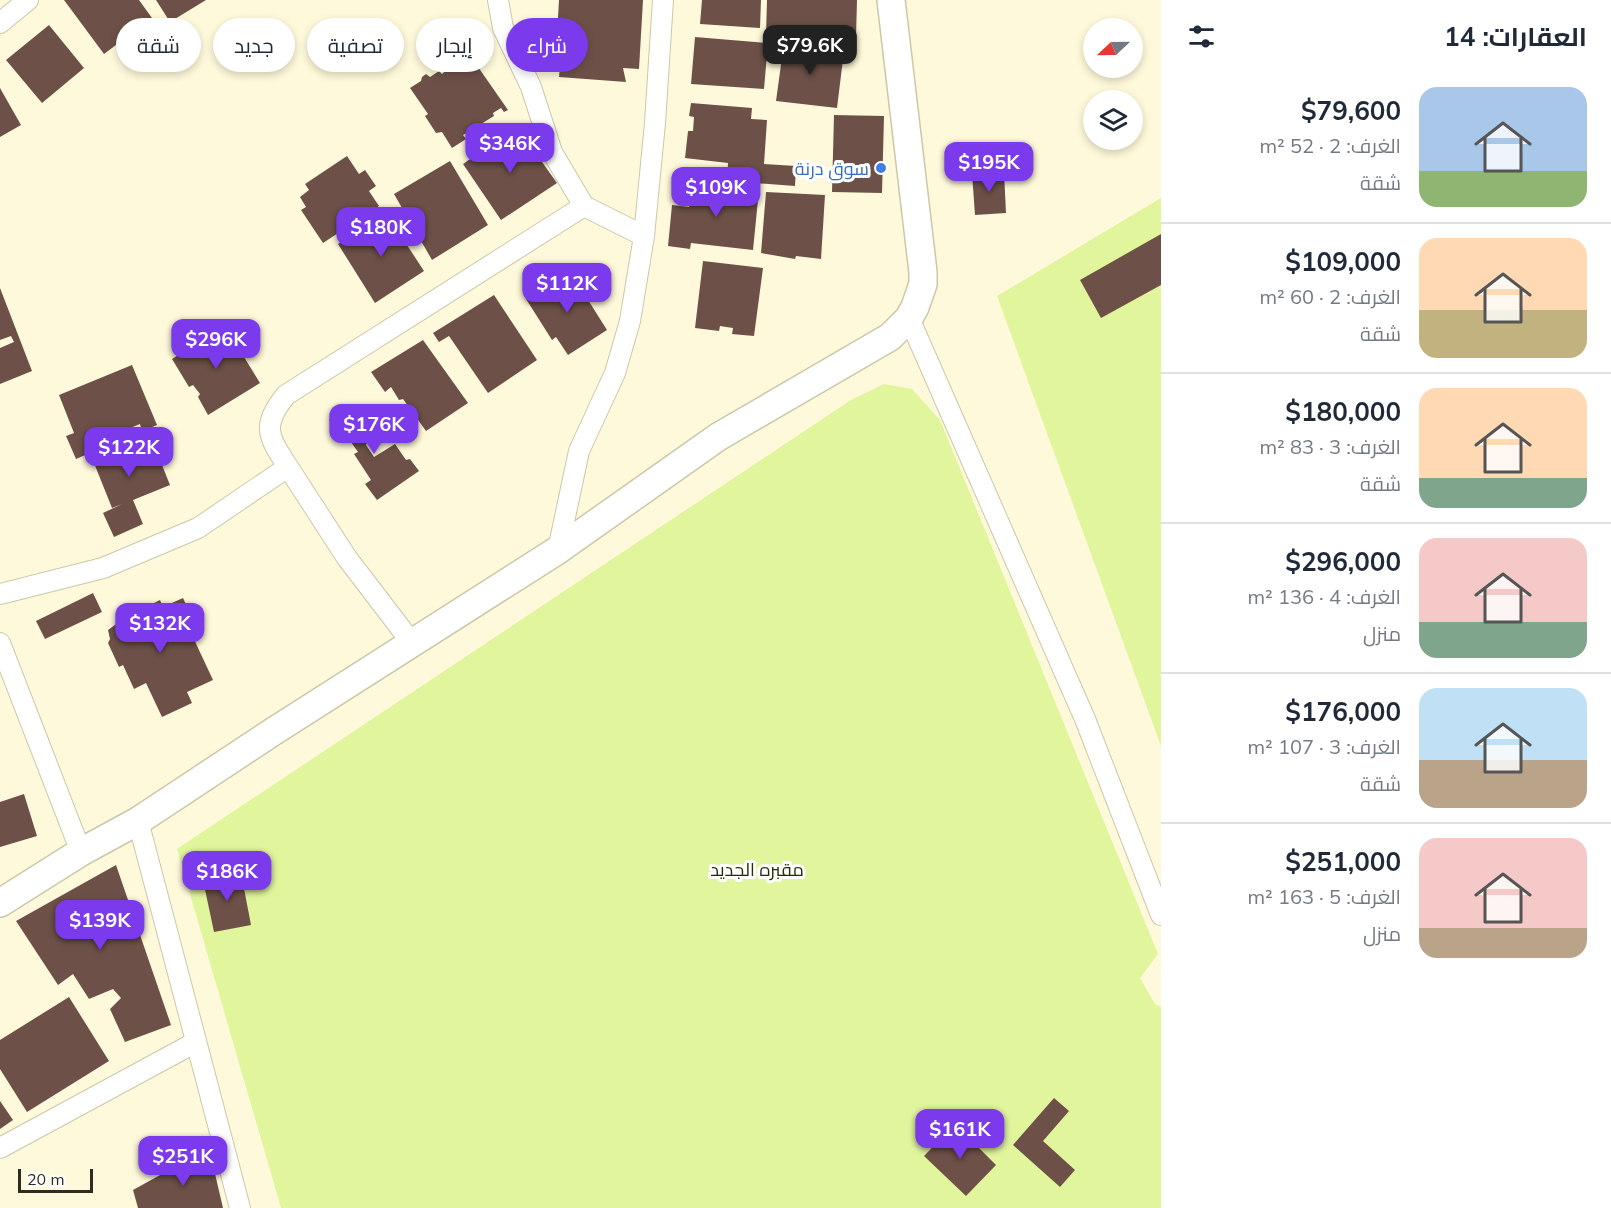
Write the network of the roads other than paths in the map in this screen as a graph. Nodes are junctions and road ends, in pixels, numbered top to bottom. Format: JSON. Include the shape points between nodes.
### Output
{"nodes":[{"id":1,"x":28,"y":0,"type":"edge"},
{"id":2,"x":498,"y":0,"type":"edge"},
{"id":3,"x":663,"y":0,"type":"edge"},
{"id":4,"x":891,"y":0,"type":"edge"},
{"id":5,"x":0,"y":23,"type":"edge"},
{"id":6,"x":584,"y":206,"type":"junction"},
{"id":7,"x":644,"y":236,"type":"junction"},
{"id":8,"x":909,"y":318,"type":"junction"},
{"id":9,"x":288,"y":467,"type":"junction"},
{"id":10,"x":558,"y":550,"type":"junction"},
{"id":11,"x":0,"y":594,"type":"edge"},
{"id":12,"x":0,"y":643,"type":"edge"},
{"id":13,"x":412,"y":643,"type":"junction"},
{"id":14,"x":138,"y":821,"type":"junction"},
{"id":15,"x":81,"y":852,"type":"junction"},
{"id":16,"x":0,"y":903,"type":"edge"},
{"id":17,"x":1161,"y":915,"type":"edge"},
{"id":18,"x":196,"y":1042,"type":"junction"},
{"id":19,"x":0,"y":1148,"type":"edge"},
{"id":20,"x":240,"y":1208,"type":"edge"}],
"edges":[{"from":1,"to":5,"type":"street"},
{"from":2,"to":6,"type":"street","via":[[503,28],[531,87],[552,152]]},
{"from":3,"to":7,"type":"street"},
{"from":4,"to":8,"type":"main road","via":[[923,272],[920,295]]},
{"from":6,"to":7,"type":"street"},
{"from":6,"to":9,"type":"street","via":[[286,395],[274,410],[269,428],[272,442]]},
{"from":7,"to":10,"type":"street","via":[[630,321],[615,373],[579,451]]},
{"from":8,"to":10,"type":"main road","via":[[890,337],[718,437]]},
{"from":8,"to":17,"type":"street","via":[[1084,719]]},
{"from":9,"to":11,"type":"street","via":[[198,528],[103,568]]},
{"from":9,"to":13,"type":"street","via":[[347,558]]},
{"from":10,"to":13,"type":"main road"},
{"from":12,"to":15,"type":"street"},
{"from":13,"to":14,"type":"main road"},
{"from":14,"to":15,"type":"main road"},
{"from":14,"to":18,"type":"street"},
{"from":15,"to":16,"type":"main road"},
{"from":18,"to":19,"type":"street"},
{"from":18,"to":20,"type":"street"}]}
